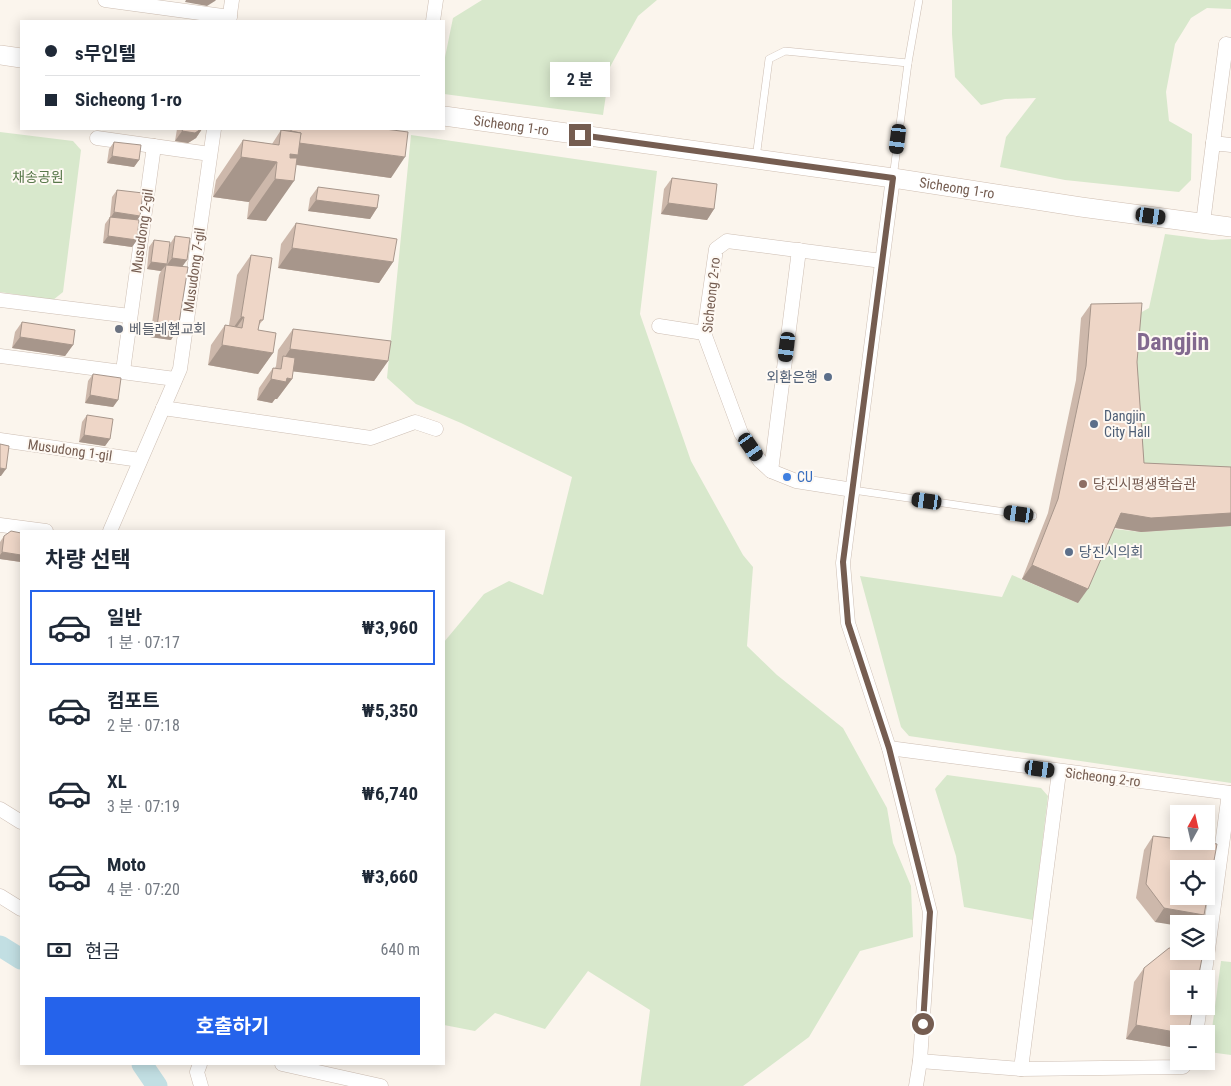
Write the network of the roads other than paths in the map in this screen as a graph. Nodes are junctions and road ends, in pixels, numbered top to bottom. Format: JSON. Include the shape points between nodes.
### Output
{"nodes":[{"id":1,"x":105,"y":0,"type":"edge"},
{"id":2,"x":232,"y":0,"type":"edge"},
{"id":3,"x":436,"y":0,"type":"edge"},
{"id":4,"x":920,"y":0,"type":"edge"},
{"id":5,"x":145,"y":2,"type":"edge"},
{"id":6,"x":230,"y":19,"type":"edge"},
{"id":7,"x":433,"y":20,"type":"edge"},
{"id":8,"x":1231,"y":45,"type":"edge"},
{"id":9,"x":0,"y":55,"type":"edge"},
{"id":10,"x":20,"y":58,"type":"edge"},
{"id":11,"x":908,"y":63,"type":"junction"},
{"id":12,"x":445,"y":116,"type":"edge"},
{"id":13,"x":214,"y":130,"type":"edge"},
{"id":14,"x":97,"y":138,"type":"dead end"},
{"id":15,"x":1213,"y":143,"type":"junction"},
{"id":16,"x":1231,"y":145,"type":"edge"},
{"id":17,"x":154,"y":146,"type":"junction"},
{"id":18,"x":210,"y":154,"type":"junction"},
{"id":19,"x":756,"y":159,"type":"junction"},
{"id":20,"x":893,"y":178,"type":"junction"},
{"id":21,"x":1203,"y":223,"type":"junction"},
{"id":22,"x":1231,"y":227,"type":"edge"},
{"id":23,"x":799,"y":250,"type":"junction"},
{"id":24,"x":882,"y":261,"type":"junction"},
{"id":25,"x":0,"y":300,"type":"edge"},
{"id":26,"x":130,"y":316,"type":"junction"},
{"id":27,"x":659,"y":326,"type":"dead end"},
{"id":28,"x":704,"y":333,"type":"junction"},
{"id":29,"x":0,"y":356,"type":"edge"},
{"id":30,"x":123,"y":371,"type":"junction"},
{"id":31,"x":175,"y":379,"type":"junction"},
{"id":32,"x":163,"y":408,"type":"junction"},
{"id":33,"x":436,"y":429,"type":"dead end"},
{"id":34,"x":741,"y":433,"type":"junction"},
{"id":35,"x":0,"y":440,"type":"edge"},
{"id":36,"x":775,"y":443,"type":"junction"},
{"id":37,"x":140,"y":460,"type":"junction"},
{"id":38,"x":772,"y":471,"type":"junction"},
{"id":39,"x":853,"y":490,"type":"junction"},
{"id":40,"x":1033,"y":516,"type":"dead end"},
{"id":41,"x":0,"y":525,"type":"edge"},
{"id":42,"x":38,"y":530,"type":"edge"},
{"id":43,"x":110,"y":530,"type":"edge"},
{"id":44,"x":889,"y":748,"type":"junction"},
{"id":45,"x":1059,"y":772,"type":"junction"},
{"id":46,"x":1230,"y":793,"type":"edge"},
{"id":47,"x":0,"y":809,"type":"edge"},
{"id":48,"x":20,"y":821,"type":"edge"},
{"id":49,"x":0,"y":896,"type":"edge"},
{"id":50,"x":20,"y":906,"type":"edge"},
{"id":51,"x":1205,"y":970,"type":"edge"},
{"id":52,"x":920,"y":1061,"type":"junction"},
{"id":53,"x":200,"y":1065,"type":"edge"},
{"id":54,"x":286,"y":1065,"type":"edge"},
{"id":55,"x":1170,"y":1067,"type":"edge"},
{"id":56,"x":1021,"y":1069,"type":"junction"},
{"id":57,"x":201,"y":1086,"type":"edge"},
{"id":58,"x":381,"y":1086,"type":"edge"},
{"id":59,"x":916,"y":1086,"type":"edge"}],
"edges":[{"from":1,"to":5,"type":"street"},
{"from":2,"to":6,"type":"street"},
{"from":3,"to":7,"type":"street"},
{"from":4,"to":11,"type":"lane"},
{"from":5,"to":6,"type":"street"},
{"from":8,"to":15,"type":"street","via":[[1226,44]]},
{"from":9,"to":10,"type":"street"},
{"from":11,"to":19,"type":"lane","via":[[785,51],[769,59]]},
{"from":11,"to":20,"type":"lane"},
{"from":12,"to":19,"type":"street","name":"Sicheong 1-ro"},
{"from":13,"to":18,"type":"street","name":"Musudong 7-gil"},
{"from":14,"to":17,"type":"street"},
{"from":15,"to":16,"type":"street"},
{"from":15,"to":21,"type":"street"},
{"from":17,"to":18,"type":"street"},
{"from":17,"to":26,"type":"street","name":"Musudong 2-gil"},
{"from":18,"to":31,"type":"street","name":"Musudong 7-gil","via":[[180,369]]},
{"from":19,"to":20,"type":"street","name":"Sicheong 1-ro"},
{"from":20,"to":21,"type":"street","name":"Sicheong 1-ro"},
{"from":20,"to":24,"type":"street"},
{"from":21,"to":22,"type":"street","name":"Sicheong 1-ro"},
{"from":23,"to":24,"type":"street","name":"Sicheong 2-ro"},
{"from":23,"to":28,"type":"street","name":"Sicheong 2-ro","via":[[727,241],[716,249]]},
{"from":23,"to":36,"type":"street"},
{"from":24,"to":39,"type":"street"},
{"from":25,"to":26,"type":"street"},
{"from":26,"to":30,"type":"street","name":"Musudong 2-gil"},
{"from":27,"to":28,"type":"street"},
{"from":28,"to":34,"type":"street","name":"Sicheong 2-ro"},
{"from":29,"to":30,"type":"street"},
{"from":30,"to":31,"type":"street"},
{"from":31,"to":32,"type":"street","name":"Musudong 7-gil"},
{"from":32,"to":33,"type":"street","via":[[371,438],[415,422]]},
{"from":32,"to":37,"type":"street","name":"Musudong 7-gil"},
{"from":34,"to":36,"type":"street","via":[[759,447],[771,449]]},
{"from":34,"to":38,"type":"street","name":"Sicheong 2-ro","via":[[760,461]]},
{"from":35,"to":37,"type":"street","name":"Musudong 1-gil"},
{"from":36,"to":38,"type":"street"},
{"from":37,"to":43,"type":"street","name":"Musudong 7-gil"},
{"from":38,"to":39,"type":"street","name":"Sicheong 2-ro","via":[[796,482]]},
{"from":39,"to":40,"type":"lane"},
{"from":39,"to":44,"type":"street","via":[[843,562],[848,623]]},
{"from":41,"to":42,"type":"street"},
{"from":44,"to":45,"type":"street","name":"Sicheong 2-ro"},
{"from":44,"to":52,"type":"street","via":[[930,912]]},
{"from":45,"to":46,"type":"street","name":"Sicheong 2-ro"},
{"from":45,"to":56,"type":"street"},
{"from":46,"to":51,"type":"street","name":"Sicheong 2-ro"},
{"from":47,"to":48,"type":"street"},
{"from":49,"to":50,"type":"street"},
{"from":52,"to":56,"type":"street"},
{"from":52,"to":59,"type":"street"},
{"from":53,"to":57,"type":"street","via":[[197,1072]]},
{"from":54,"to":58,"type":"street"},
{"from":55,"to":56,"type":"street"}]}
